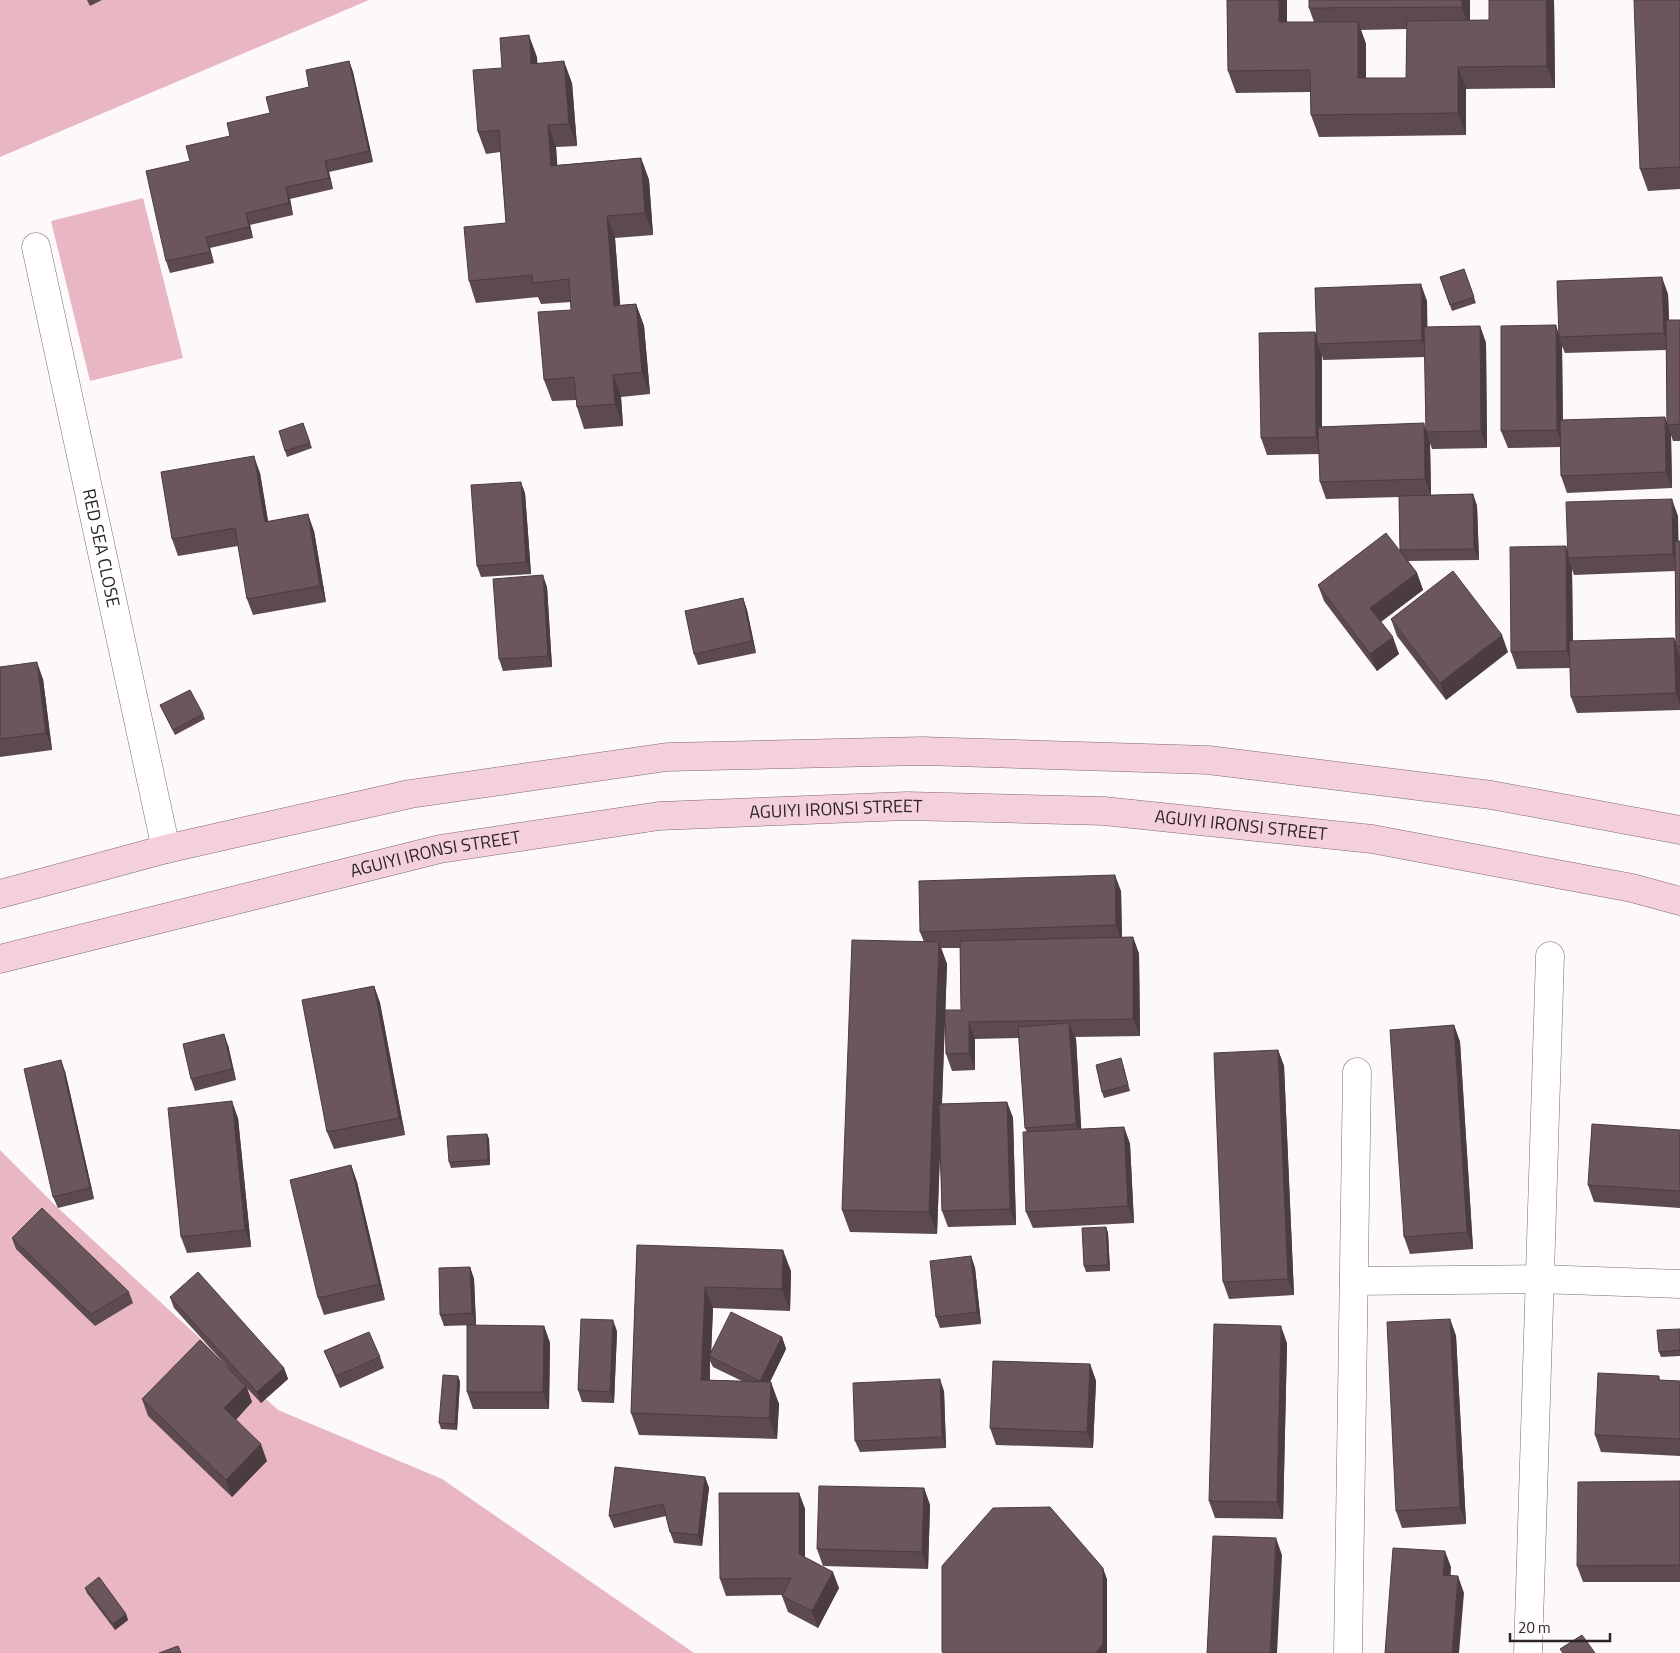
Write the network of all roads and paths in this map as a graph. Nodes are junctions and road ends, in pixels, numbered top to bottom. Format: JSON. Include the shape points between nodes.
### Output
{"nodes":[{"id":1,"x":36,"y":247,"type":"dead end"},
{"id":2,"x":1680,"y":830,"type":"edge"},
{"id":3,"x":166,"y":849,"type":"junction"},
{"id":4,"x":0,"y":894,"type":"edge"},
{"id":5,"x":1680,"y":900,"type":"edge"},
{"id":6,"x":1550,"y":956,"type":"dead end"},
{"id":7,"x":0,"y":959,"type":"edge"},
{"id":8,"x":1357,"y":1072,"type":"dead end"},
{"id":9,"x":1539,"y":1279,"type":"junction"},
{"id":10,"x":1354,"y":1281,"type":"junction"},
{"id":11,"x":1680,"y":1284,"type":"edge"},
{"id":12,"x":1348,"y":1653,"type":"edge"},
{"id":13,"x":1528,"y":1653,"type":"edge"}],
"edges":[{"from":1,"to":3,"type":"street","name":"RED SEA CLOSE"},
{"from":2,"to":3,"type":"main road","via":[[1491,795],[1208,760],[922,751],[667,757],[410,794]]},
{"from":3,"to":4,"type":"main road"},
{"from":5,"to":7,"type":"main road","name":"AGUIYI IRONSI STREET","via":[[1372,839],[1104,811],[906,806],[659,816],[440,849]]},
{"from":6,"to":9,"type":"street"},
{"from":8,"to":10,"type":"street"},
{"from":9,"to":10,"type":"street"},
{"from":9,"to":11,"type":"street"},
{"from":9,"to":13,"type":"street"},
{"from":10,"to":12,"type":"street"}]}
